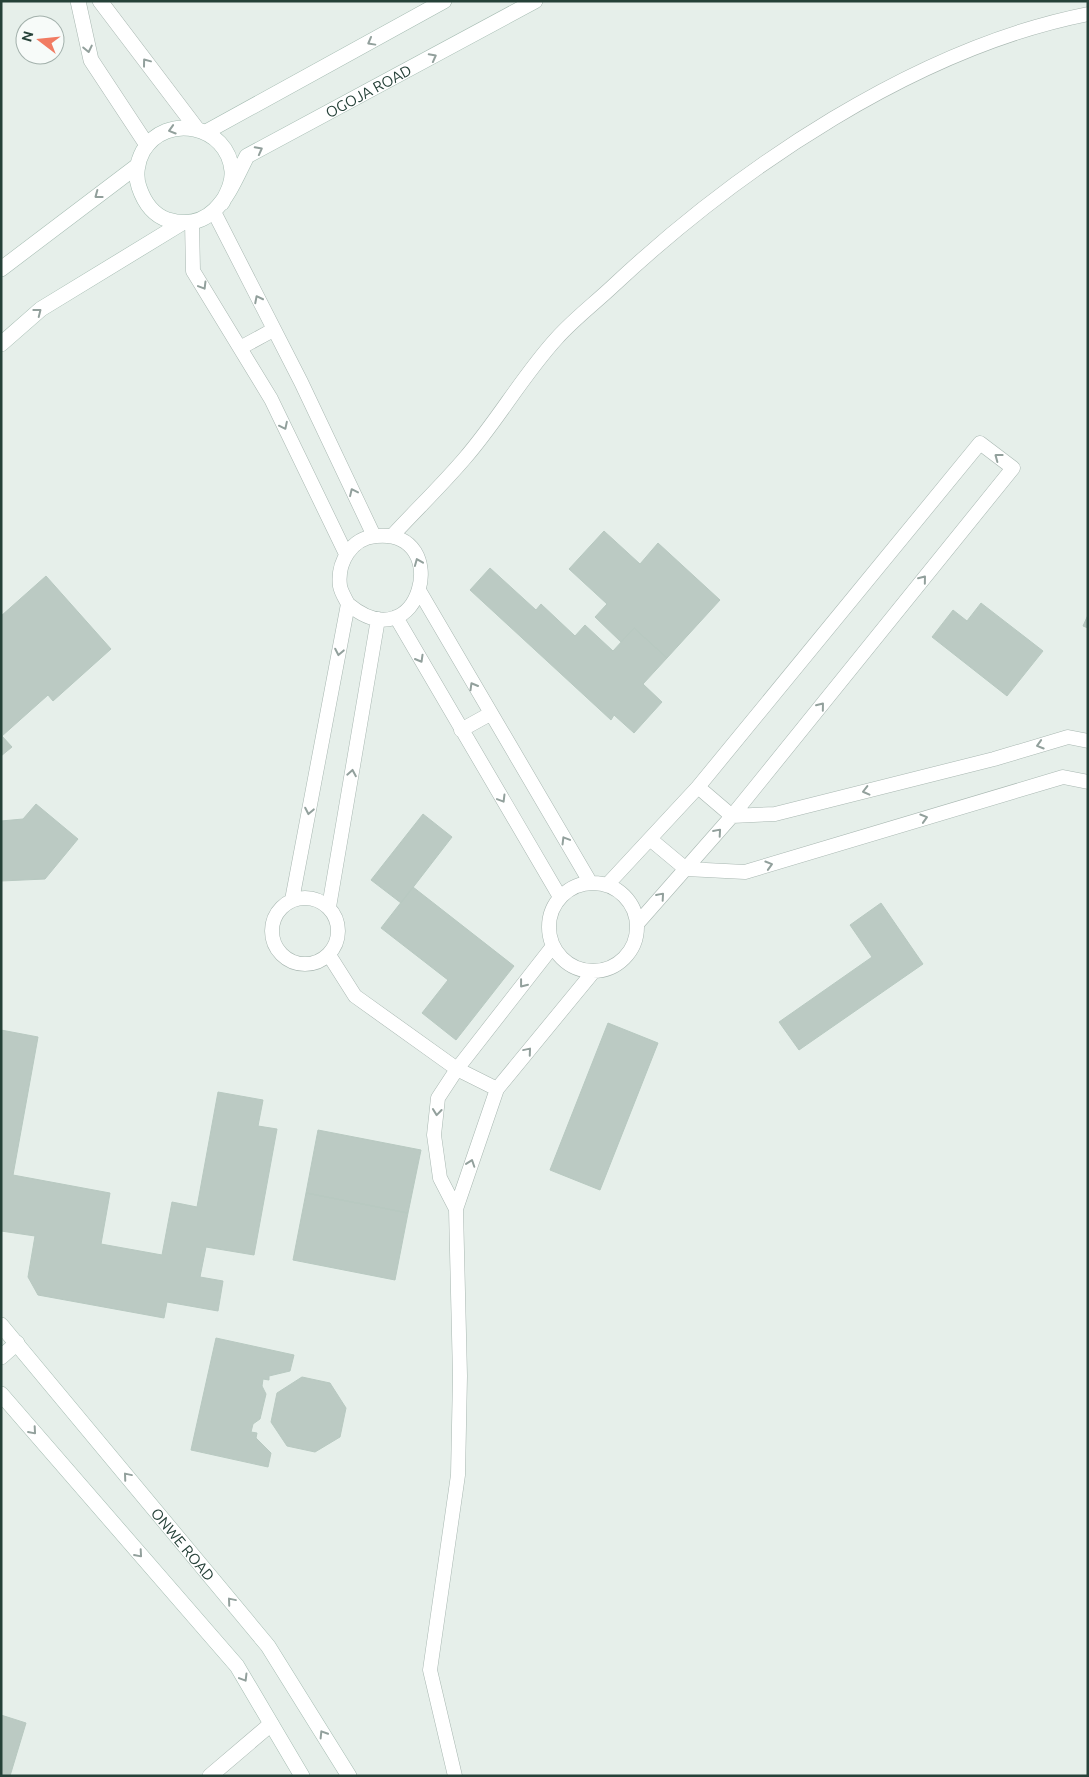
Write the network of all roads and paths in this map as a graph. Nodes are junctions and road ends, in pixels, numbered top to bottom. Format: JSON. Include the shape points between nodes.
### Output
{"nodes":[{"id":1,"x":78,"y":1,"type":"edge"},
{"id":2,"x":100,"y":1,"type":"edge"},
{"id":3,"x":444,"y":1,"type":"edge"},
{"id":4,"x":536,"y":1,"type":"edge"},
{"id":5,"x":1088,"y":14,"type":"edge"},
{"id":6,"x":202,"y":130,"type":"junction"},
{"id":7,"x":147,"y":146,"type":"junction"},
{"id":8,"x":137,"y":166,"type":"junction"},
{"id":9,"x":218,"y":208,"type":"junction"},
{"id":10,"x":187,"y":222,"type":"junction"},
{"id":11,"x":1,"y":269,"type":"edge"},
{"id":12,"x":273,"y":330,"type":"junction"},
{"id":13,"x":1,"y":344,"type":"edge"},
{"id":14,"x":240,"y":348,"type":"junction"},
{"id":15,"x":374,"y":536,"type":"junction"},
{"id":16,"x":392,"y":536,"type":"junction"},
{"id":17,"x":346,"y":554,"type":"junction"},
{"id":18,"x":420,"y":592,"type":"junction"},
{"id":19,"x":348,"y":604,"type":"junction"},
{"id":20,"x":396,"y":617,"type":"junction"},
{"id":21,"x":378,"y":619,"type":"junction"},
{"id":22,"x":490,"y":714,"type":"junction"},
{"id":23,"x":460,"y":730,"type":"junction"},
{"id":24,"x":1088,"y":741,"type":"edge"},
{"id":25,"x":1088,"y":782,"type":"edge"},
{"id":26,"x":698,"y":787,"type":"junction"},
{"id":27,"x":732,"y":816,"type":"junction"},
{"id":28,"x":650,"y":839,"type":"junction"},
{"id":29,"x":686,"y":868,"type":"junction"},
{"id":30,"x":590,"y":882,"type":"junction"},
{"id":31,"x":608,"y":885,"type":"junction"},
{"id":32,"x":560,"y":897,"type":"junction"},
{"id":33,"x":292,"y":900,"type":"junction"},
{"id":34,"x":329,"y":907,"type":"junction"},
{"id":35,"x":637,"y":924,"type":"junction"},
{"id":36,"x":553,"y":946,"type":"junction"},
{"id":37,"x":329,"y":955,"type":"junction"},
{"id":38,"x":594,"y":971,"type":"junction"},
{"id":39,"x":457,"y":1069,"type":"junction"},
{"id":40,"x":496,"y":1089,"type":"junction"},
{"id":41,"x":456,"y":1209,"type":"junction"},
{"id":42,"x":1,"y":1325,"type":"edge"},
{"id":43,"x":18,"y":1343,"type":"junction"},
{"id":44,"x":1,"y":1357,"type":"edge"},
{"id":45,"x":1,"y":1394,"type":"edge"},
{"id":46,"x":271,"y":1724,"type":"junction"},
{"id":47,"x":210,"y":1776,"type":"edge"},
{"id":48,"x":302,"y":1776,"type":"edge"},
{"id":49,"x":349,"y":1776,"type":"edge"},
{"id":50,"x":455,"y":1776,"type":"edge"}],
"edges":[{"from":1,"to":7,"type":"main road","one_way":true,"via":[[91,60]]},
{"from":6,"to":2,"type":"main road","one_way":true},
{"from":3,"to":6,"type":"main road","one_way":true},
{"from":9,"to":4,"type":"main road","name":"OGOJA ROAD","one_way":true,"via":[[247,156]]},
{"from":5,"to":16,"type":"lane","via":[[1047,22],[951,57],[837,115],[742,179],[656,246],[557,338],[466,458]]},
{"from":6,"to":7,"type":"main road","one_way":true,"via":[[169,129]]},
{"from":6,"to":9,"type":"main road","via":[[219,142],[228,156],[232,172],[230,188]]},
{"from":7,"to":8,"type":"main road"},
{"from":8,"to":10,"type":"main road","via":[[142,198],[152,211],[166,219]]},
{"from":8,"to":11,"type":"main road","one_way":true},
{"from":9,"to":10,"type":"main road"},
{"from":12,"to":9,"type":"lane","one_way":true},
{"from":13,"to":10,"type":"main road","one_way":true,"via":[[41,309]]},
{"from":10,"to":14,"type":"lane","one_way":true,"via":[[194,270]]},
{"from":12,"to":14,"type":"lane"},
{"from":15,"to":12,"type":"lane","one_way":true,"via":[[302,382]]},
{"from":14,"to":17,"type":"lane","one_way":true,"via":[[271,399]]},
{"from":15,"to":16,"type":"lane"},
{"from":15,"to":17,"type":"lane","via":[[358,542]]},
{"from":18,"to":16,"type":"lane","one_way":true,"via":[[423,575],[418,558],[407,545]]},
{"from":17,"to":19,"type":"lane","via":[[339,571],[340,588]]},
{"from":18,"to":20,"type":"lane","via":[[410,607]]},
{"from":22,"to":18,"type":"lane","one_way":true},
{"from":19,"to":21,"type":"lane","via":[[361,615]]},
{"from":19,"to":33,"type":"lane","one_way":true},
{"from":20,"to":21,"type":"lane"},
{"from":20,"to":23,"type":"lane","one_way":true},
{"from":34,"to":21,"type":"lane","one_way":true},
{"from":22,"to":23,"type":"lane"},
{"from":30,"to":22,"type":"lane","one_way":true},
{"from":23,"to":32,"type":"lane","one_way":true},
{"from":24,"to":27,"type":"lane","one_way":true,"via":[[1068,737],[775,814]]},
{"from":29,"to":25,"type":"lane","one_way":true,"via":[[745,872],[1063,777]]},
{"from":26,"to":27,"type":"lane"},
{"from":27,"to":26,"type":"lane","one_way":true,"via":[[1013,468],[980,443]]},
{"from":26,"to":28,"type":"lane"},
{"from":29,"to":27,"type":"lane","one_way":true},
{"from":28,"to":29,"type":"lane"},
{"from":28,"to":31,"type":"lane"},
{"from":35,"to":29,"type":"lane","one_way":true},
{"from":30,"to":31,"type":"lane"},
{"from":30,"to":32,"type":"lane","via":[[574,887]]},
{"from":31,"to":35,"type":"lane","via":[[622,893]]},
{"from":32,"to":36,"type":"lane","via":[[551,912],[548,929]]},
{"from":33,"to":34,"type":"lane","via":[[306,897]]},
{"from":33,"to":37,"type":"lane","via":[[274,918],[271,931],[281,955],[305,965]]},
{"from":34,"to":37,"type":"lane","via":[[337,918],[339,931]]},
{"from":35,"to":38,"type":"lane","via":[[634,941],[625,956],[611,967]]},
{"from":36,"to":38,"type":"lane","via":[[563,960],[578,969]]},
{"from":36,"to":39,"type":"lane","one_way":true},
{"from":37,"to":39,"type":"lane","via":[[355,996]]},
{"from":40,"to":38,"type":"lane","one_way":true},
{"from":39,"to":40,"type":"lane"},
{"from":39,"to":41,"type":"lane","one_way":true,"via":[[438,1098],[434,1135],[440,1178]]},
{"from":41,"to":40,"type":"lane","one_way":true},
{"from":41,"to":50,"type":"lane","via":[[460,1376],[458,1474],[430,1670]]},
{"from":42,"to":43,"type":"main road","name":"ONWE ROAD"},
{"from":43,"to":44,"type":"main road"},
{"from":49,"to":43,"type":"main road","name":"ONWE ROAD","one_way":true,"via":[[268,1646]]},
{"from":45,"to":46,"type":"main road","one_way":true,"via":[[236,1666]]},
{"from":46,"to":47,"type":"main road"},
{"from":46,"to":48,"type":"main road"}]}
